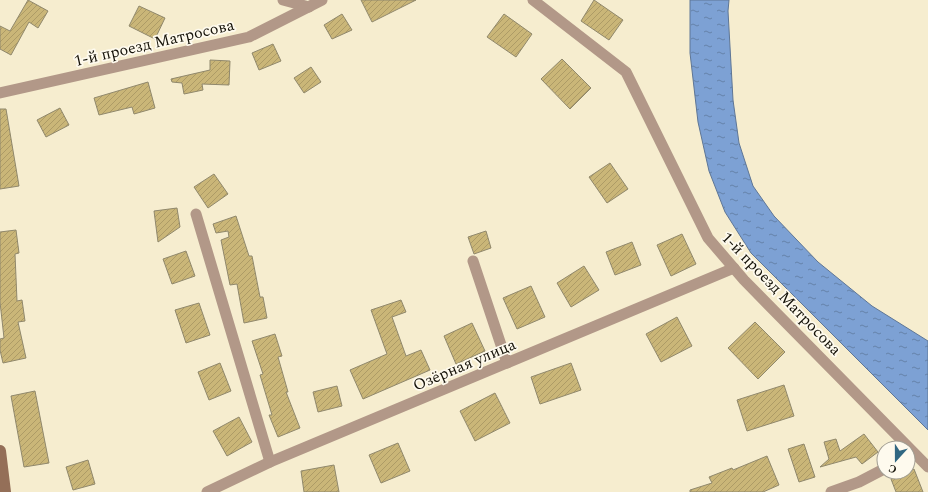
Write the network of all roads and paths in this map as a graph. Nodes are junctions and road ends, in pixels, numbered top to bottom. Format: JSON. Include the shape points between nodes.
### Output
{"nodes":[{"id":1,"x":283,"y":0,"type":"edge"},
{"id":2,"x":322,"y":0,"type":"edge"},
{"id":3,"x":533,"y":0,"type":"edge"},
{"id":4,"x":309,"y":7,"type":"junction"},
{"id":5,"x":0,"y":93,"type":"edge"},
{"id":6,"x":196,"y":214,"type":"dead end"},
{"id":7,"x":473,"y":261,"type":"dead end"},
{"id":8,"x":734,"y":268,"type":"junction"},
{"id":9,"x":507,"y":363,"type":"junction"},
{"id":10,"x":898,"y":440,"type":"edge"},
{"id":11,"x":0,"y":451,"type":"edge"},
{"id":12,"x":916,"y":458,"type":"edge"},
{"id":13,"x":270,"y":462,"type":"junction"},
{"id":14,"x":928,"y":467,"type":"edge"},
{"id":15,"x":876,"y":473,"type":"edge"},
{"id":16,"x":6,"y":492,"type":"edge"},
{"id":17,"x":207,"y":492,"type":"edge"},
{"id":18,"x":831,"y":492,"type":"edge"}],
"edges":[{"from":1,"to":4,"type":"street"},
{"from":2,"to":4,"type":"street","name":"1-й проезд Матросова"},
{"from":3,"to":8,"type":"street","name":"1-й проезд Матросова","via":[[626,72],[708,238]]},
{"from":4,"to":5,"type":"street","name":"1-й проезд Матросова","via":[[249,37]]},
{"from":6,"to":13,"type":"street"},
{"from":7,"to":9,"type":"street"},
{"from":8,"to":9,"type":"street","name":"Озёрная улица"},
{"from":8,"to":10,"type":"street","name":"1-й проезд Матросова"},
{"from":9,"to":13,"type":"street","name":"Озёрная улица"},
{"from":11,"to":16,"type":"main road"},
{"from":12,"to":14,"type":"street","name":"1-й проезд Матросова"},
{"from":13,"to":17,"type":"street","name":"Озёрная улица"},
{"from":15,"to":18,"type":"street"}]}
